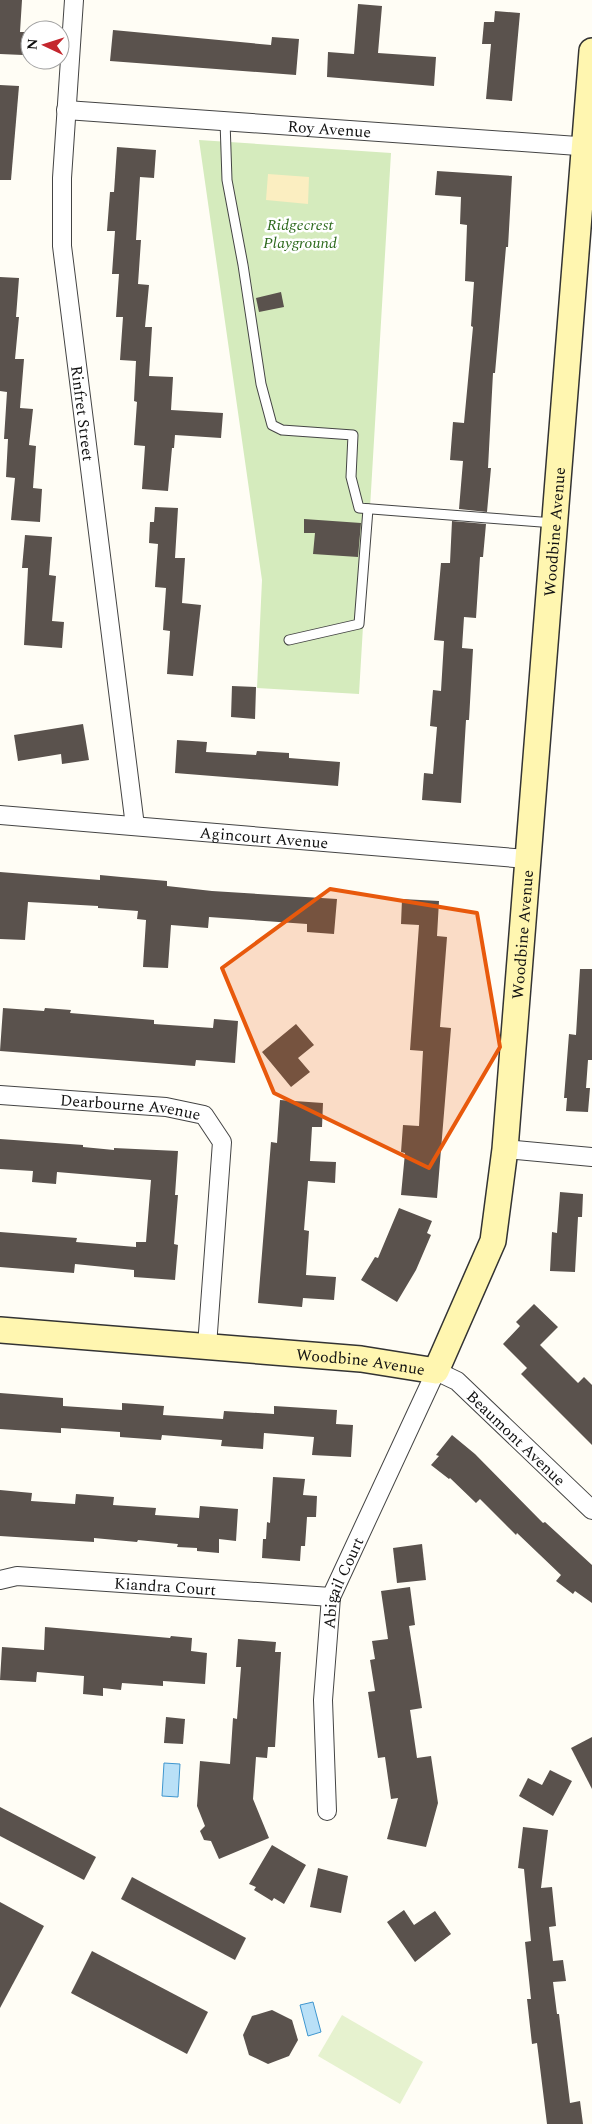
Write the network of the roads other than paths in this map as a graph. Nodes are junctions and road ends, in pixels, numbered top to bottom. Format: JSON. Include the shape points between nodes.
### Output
{"nodes":[{"id":1,"x":74,"y":0,"type":"edge"},
{"id":2,"x":592,"y":51,"type":"edge"},
{"id":3,"x":66,"y":110,"type":"junction"},
{"id":4,"x":225,"y":121,"type":"junction"},
{"id":5,"x":588,"y":147,"type":"edge"},
{"id":6,"x":368,"y":509,"type":"junction"},
{"id":7,"x":555,"y":523,"type":"junction"},
{"id":8,"x":289,"y":640,"type":"dead end"},
{"id":9,"x":0,"y":815,"type":"edge"},
{"id":10,"x":136,"y":826,"type":"junction"},
{"id":11,"x":527,"y":859,"type":"junction"},
{"id":12,"x":0,"y":1095,"type":"edge"},
{"id":13,"x":505,"y":1149,"type":"junction"},
{"id":14,"x":592,"y":1157,"type":"edge"},
{"id":15,"x":0,"y":1330,"type":"edge"},
{"id":16,"x":207,"y":1346,"type":"junction"},
{"id":17,"x":436,"y":1371,"type":"junction"},
{"id":18,"x":592,"y":1510,"type":"edge"},
{"id":19,"x":0,"y":1580,"type":"edge"},
{"id":20,"x":331,"y":1597,"type":"junction"},
{"id":21,"x":327,"y":1811,"type":"dead end"}],
"edges":[{"from":1,"to":3,"type":"street","name":"Rinfret Street"},
{"from":2,"to":5,"type":"street","name":"Woodbine Avenue"},
{"from":3,"to":4,"type":"street","name":"Roy Avenue"},
{"from":3,"to":10,"type":"street","name":"Rinfret Street","via":[[62,246]]},
{"from":4,"to":5,"type":"street","name":"Roy Avenue"},
{"from":4,"to":6,"type":"lane","via":[[228,180],[261,384],[272,425],[282,430],[353,435],[351,477],[358,508]]},
{"from":5,"to":7,"type":"street","name":"Woodbine Avenue"},
{"from":6,"to":7,"type":"lane"},
{"from":6,"to":8,"type":"lane","via":[[359,624]]},
{"from":7,"to":11,"type":"street","name":"Woodbine Avenue"},
{"from":9,"to":10,"type":"street","name":"Agincourt Avenue"},
{"from":10,"to":11,"type":"street","name":"Agincourt Avenue"},
{"from":11,"to":13,"type":"street","name":"Woodbine Avenue"},
{"from":12,"to":16,"type":"street","name":"Dearbourne Avenue","via":[[166,1107],[204,1115],[222,1142]]},
{"from":13,"to":14,"type":"street"},
{"from":13,"to":17,"type":"street","name":"Woodbine Avenue","via":[[492,1241]]},
{"from":15,"to":16,"type":"street","name":"Woodbine Avenue"},
{"from":16,"to":17,"type":"street","name":"Woodbine Avenue","via":[[361,1359]]},
{"from":17,"to":18,"type":"street","name":"Beaumont Avenue","via":[[457,1381]]},
{"from":17,"to":20,"type":"street","name":"Abigail Court"},
{"from":19,"to":20,"type":"street","name":"Kiandra Court","via":[[17,1576]]},
{"from":20,"to":21,"type":"street","name":"Abigail Court","via":[[323,1700]]}]}
